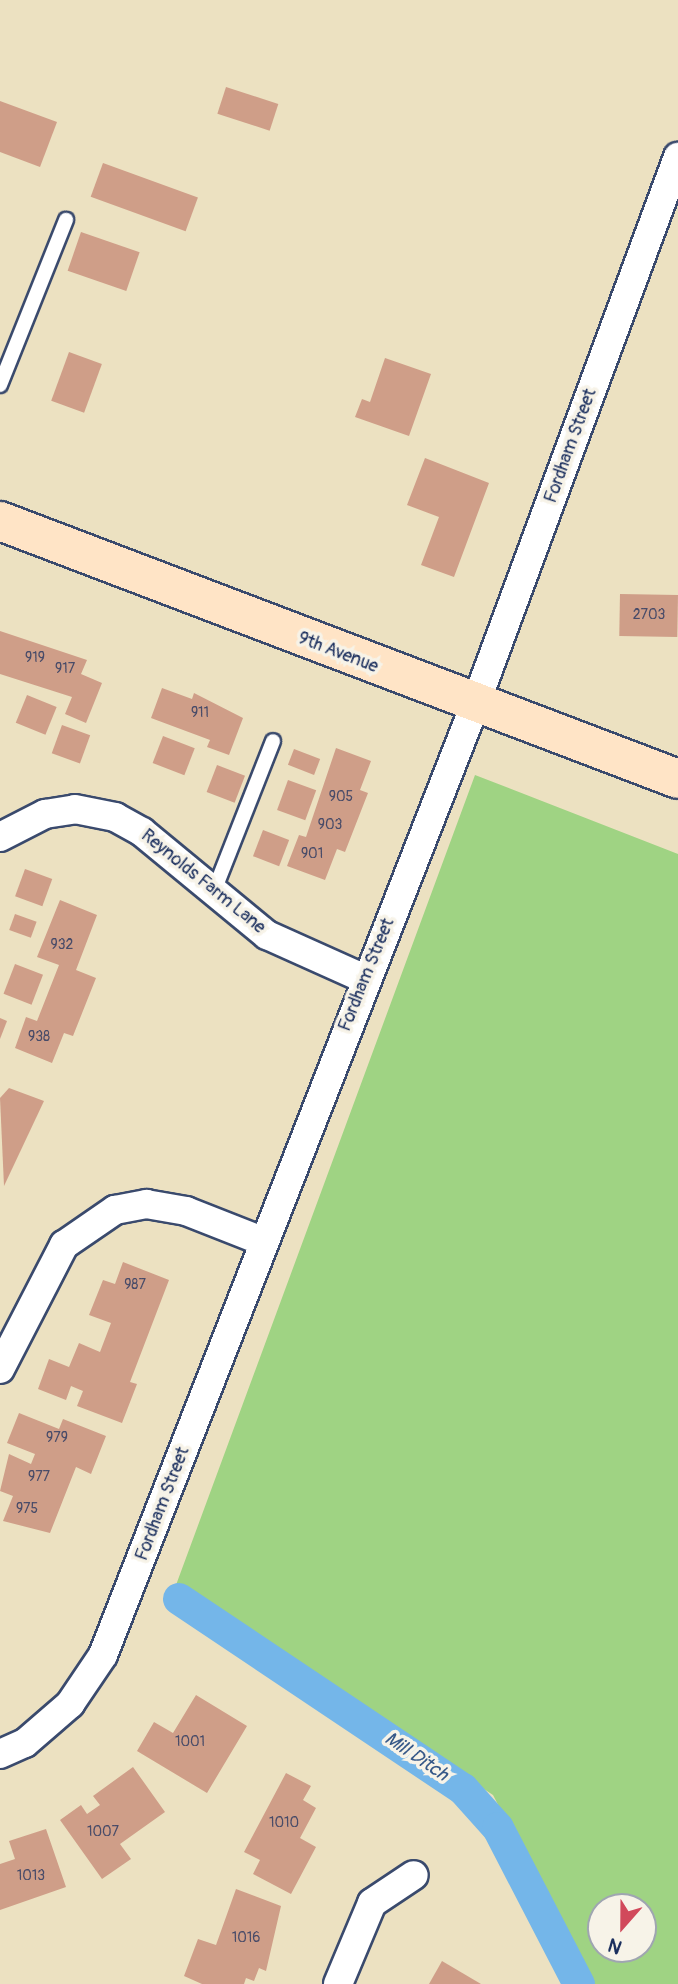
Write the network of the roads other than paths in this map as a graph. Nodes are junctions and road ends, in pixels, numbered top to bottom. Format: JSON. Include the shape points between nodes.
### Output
{"nodes":[{"id":1,"x":678,"y":157,"type":"edge"},
{"id":2,"x":66,"y":220,"type":"dead end"},
{"id":3,"x":0,"y":386,"type":"edge"},
{"id":4,"x":0,"y":521,"type":"edge"},
{"id":5,"x":475,"y":705,"type":"junction"},
{"id":6,"x":273,"y":741,"type":"dead end"},
{"id":7,"x":678,"y":779,"type":"edge"},
{"id":8,"x":0,"y":837,"type":"edge"},
{"id":9,"x":214,"y":891,"type":"junction"},
{"id":10,"x":365,"y":979,"type":"junction"},
{"id":11,"x":262,"y":1241,"type":"junction"},
{"id":12,"x":0,"y":1369,"type":"edge"},
{"id":13,"x":0,"y":1754,"type":"edge"},
{"id":14,"x":414,"y":1875,"type":"dead end"},
{"id":15,"x":338,"y":1984,"type":"edge"}],
"edges":[{"from":1,"to":5,"type":"street","name":"Fordham Street"},
{"from":2,"to":3,"type":"lane"},
{"from":4,"to":5,"type":"main road","name":"9th Avenue"},
{"from":5,"to":7,"type":"main road","name":"9th Avenue"},
{"from":5,"to":10,"type":"street","name":"Fordham Street"},
{"from":6,"to":9,"type":"lane"},
{"from":8,"to":9,"type":"street","name":"Reynolds Farm Lane","via":[[45,814],[75,808],[115,817]]},
{"from":9,"to":10,"type":"street","name":"Reynolds Farm Lane","via":[[267,935]]},
{"from":10,"to":11,"type":"street","name":"Fordham Street"},
{"from":11,"to":12,"type":"street","via":[[186,1211],[146,1204],[115,1210],[64,1245]]},
{"from":11,"to":13,"type":"street","name":"Fordham Street","via":[[103,1656],[70,1704],[25,1743]]},
{"from":14,"to":15,"type":"street","via":[[372,1903]]}]}
